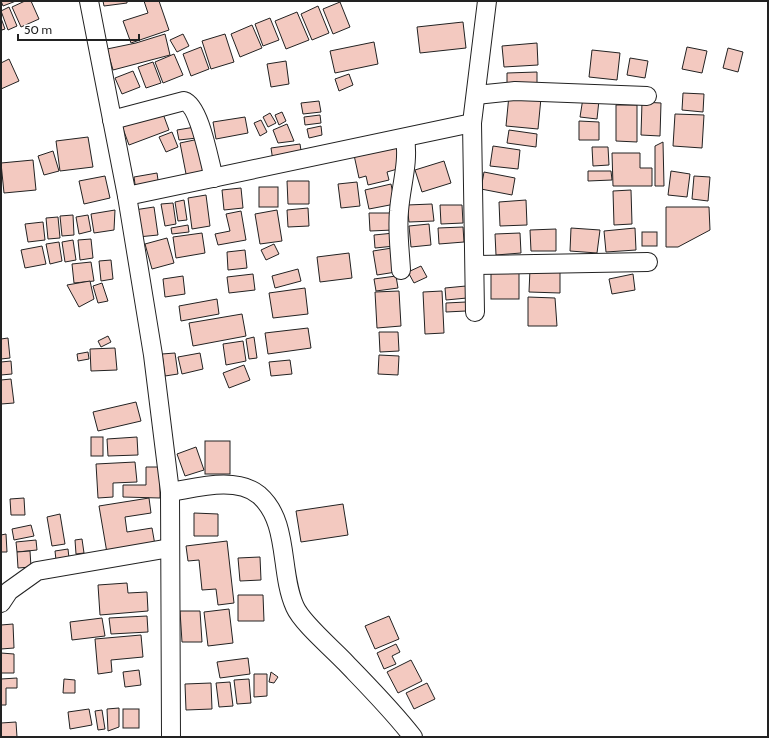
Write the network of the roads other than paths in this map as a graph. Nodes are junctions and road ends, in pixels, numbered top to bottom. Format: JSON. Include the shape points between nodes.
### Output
{"nodes":[{"id":1,"x":89,"y":1,"type":"edge"},
{"id":2,"x":487,"y":1,"type":"edge"},
{"id":3,"x":476,"y":95,"type":"junction"},
{"id":4,"x":647,"y":96,"type":"dead end"},
{"id":5,"x":112,"y":120,"type":"junction"},
{"id":6,"x":472,"y":124,"type":"junction"},
{"id":7,"x":406,"y":138,"type":"junction"},
{"id":8,"x":214,"y":178,"type":"junction"},
{"id":9,"x":127,"y":196,"type":"junction"},
{"id":10,"x":648,"y":262,"type":"dead end"},
{"id":11,"x":475,"y":264,"type":"junction"},
{"id":12,"x":401,"y":270,"type":"dead end"},
{"id":13,"x":476,"y":312,"type":"dead end"},
{"id":14,"x":170,"y":492,"type":"junction"},
{"id":15,"x":170,"y":548,"type":"junction"},
{"id":16,"x":1,"y":603,"type":"edge"},
{"id":17,"x":170,"y":737,"type":"edge"},
{"id":18,"x":413,"y":737,"type":"edge"}],
"edges":[{"from":1,"to":5,"type":"street"},
{"from":2,"to":3,"type":"street"},
{"from":3,"to":4,"type":"street","via":[[515,91]]},
{"from":3,"to":6,"type":"street"},
{"from":5,"to":8,"type":"street","via":[[188,102],[199,125]]},
{"from":5,"to":9,"type":"street"},
{"from":6,"to":7,"type":"street"},
{"from":6,"to":11,"type":"street"},
{"from":7,"to":8,"type":"street"},
{"from":7,"to":12,"type":"street","via":[[408,154],[398,214]]},
{"from":8,"to":9,"type":"street"},
{"from":9,"to":14,"type":"street","via":[[153,355]]},
{"from":10,"to":11,"type":"street"},
{"from":11,"to":13,"type":"street"},
{"from":14,"to":15,"type":"street"},
{"from":14,"to":18,"type":"street","via":[[218,485],[248,489],[259,495],[269,507],[277,526],[295,608],[330,648],[396,714]]},
{"from":15,"to":16,"type":"street","via":[[37,572],[9,591]]},
{"from":15,"to":17,"type":"street"}]}
